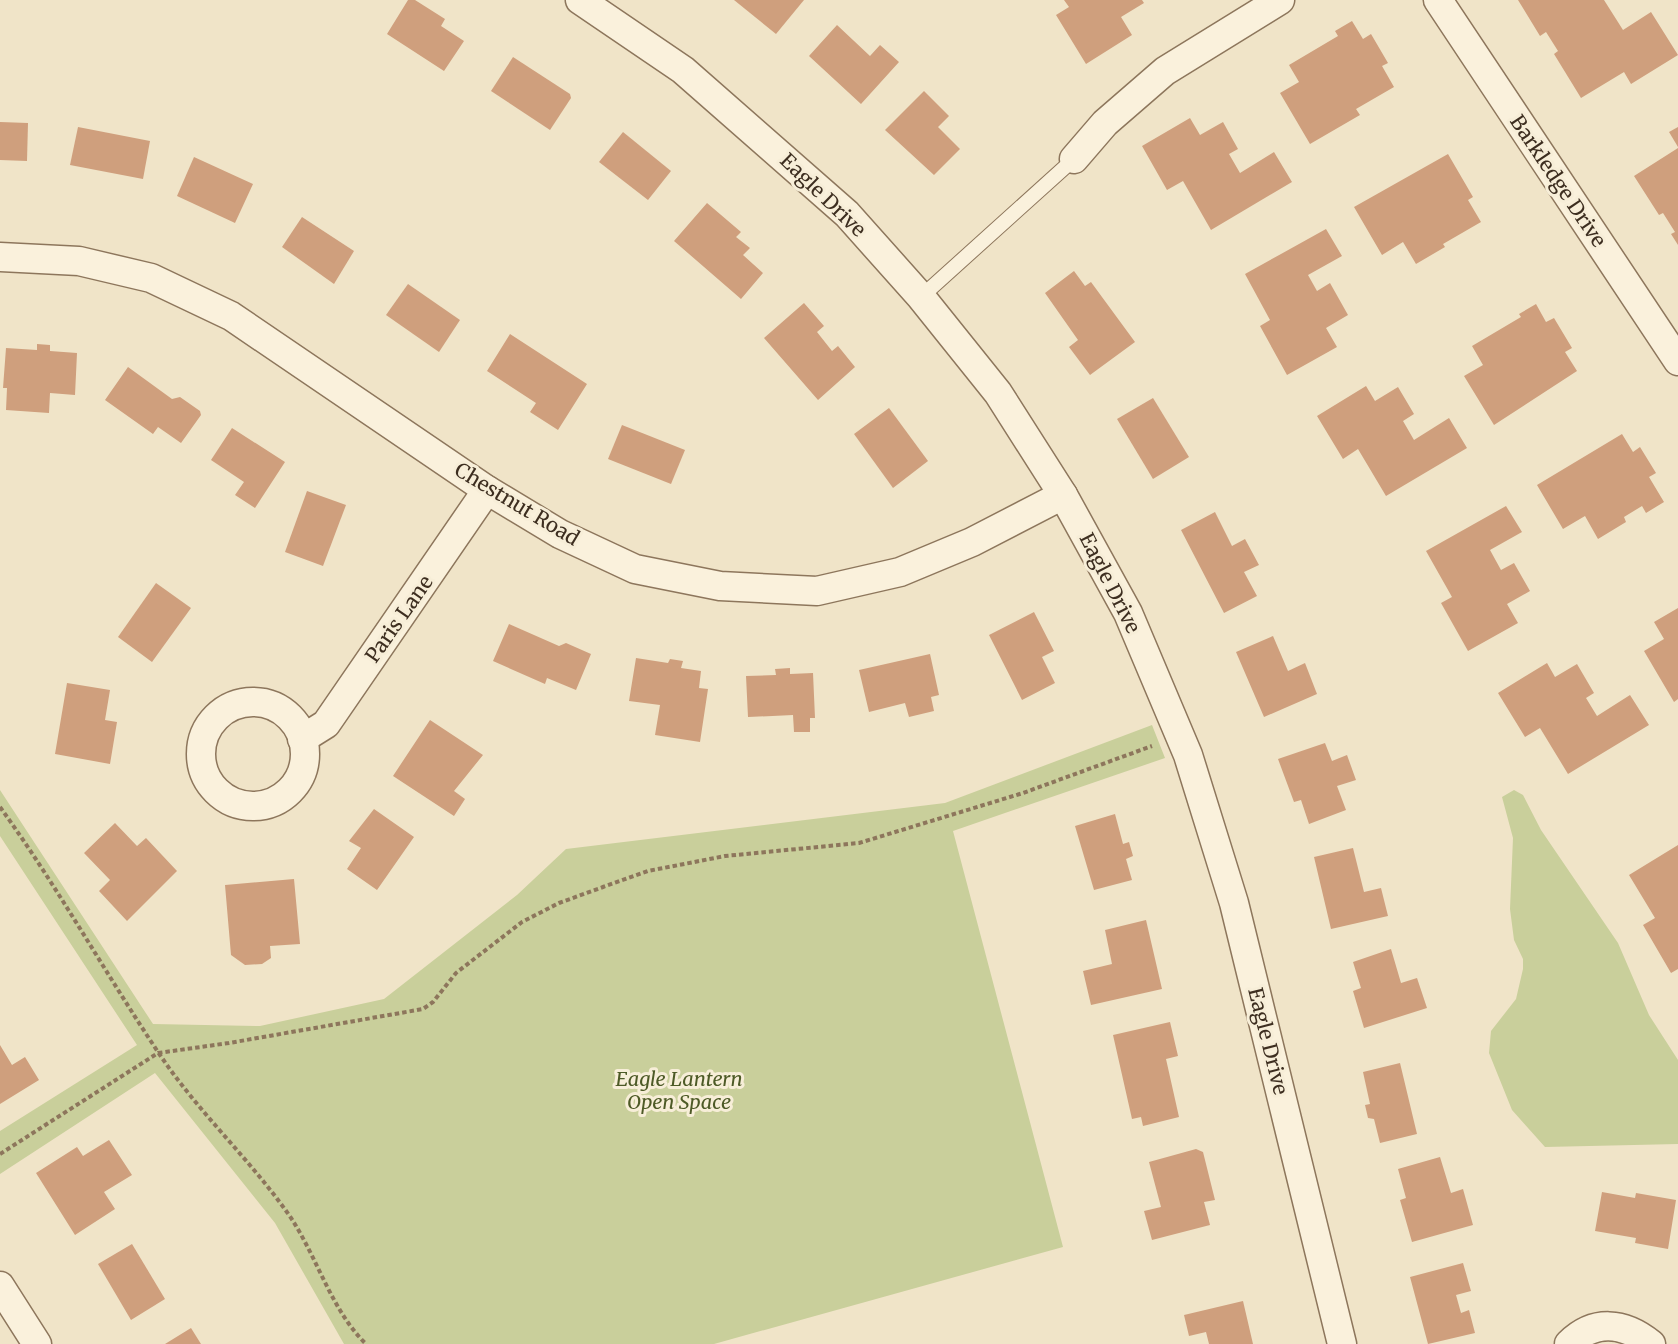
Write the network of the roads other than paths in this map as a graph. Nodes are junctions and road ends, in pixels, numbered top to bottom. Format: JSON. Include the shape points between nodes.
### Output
{"nodes":[{"id":1,"x":580,"y":0,"type":"edge"},
{"id":2,"x":1280,"y":0,"type":"edge"},
{"id":3,"x":1438,"y":0,"type":"edge"},
{"id":4,"x":1074,"y":159,"type":"joint"},
{"id":5,"x":0,"y":257,"type":"edge"},
{"id":6,"x":921,"y":297,"type":"junction"},
{"id":7,"x":1678,"y":361,"type":"edge"},
{"id":8,"x":487,"y":490,"type":"junction"},
{"id":9,"x":1064,"y":495,"type":"junction"},
{"id":10,"x":302,"y":739,"type":"dead end"},
{"id":11,"x":0,"y":1286,"type":"edge"},
{"id":12,"x":37,"y":1344,"type":"edge"},
{"id":13,"x":1342,"y":1344,"type":"edge"},
{"id":14,"x":1569,"y":1344,"type":"edge"},
{"id":15,"x":1651,"y":1344,"type":"edge"}],
"edges":[{"from":1,"to":6,"type":"street","name":"Eagle Drive","via":[[683,70],[764,138],[847,214]]},
{"from":2,"to":4,"type":"street","via":[[1165,70],[1105,123]]},
{"from":3,"to":7,"type":"street","name":"Barkledge Drive"},
{"from":4,"to":6,"type":"lane"},
{"from":5,"to":8,"type":"street","name":"Chestnut Road","via":[[79,261],[151,278],[231,316]]},
{"from":6,"to":9,"type":"street","name":"Eagle Drive","via":[[998,393]]},
{"from":8,"to":9,"type":"street","name":"Chestnut Road","via":[[560,534],[635,568],[720,586],[817,591],[900,572],[972,542]]},
{"from":8,"to":10,"type":"street","name":"Paris Lane","via":[[326,724]]},
{"from":9,"to":13,"type":"street","name":"Eagle Drive","via":[[1128,614],[1188,755],[1234,903]]},
{"from":11,"to":12,"type":"street"},
{"from":14,"to":15,"type":"street","via":[[1583,1331],[1620,1326],[1637,1332]]}]}
